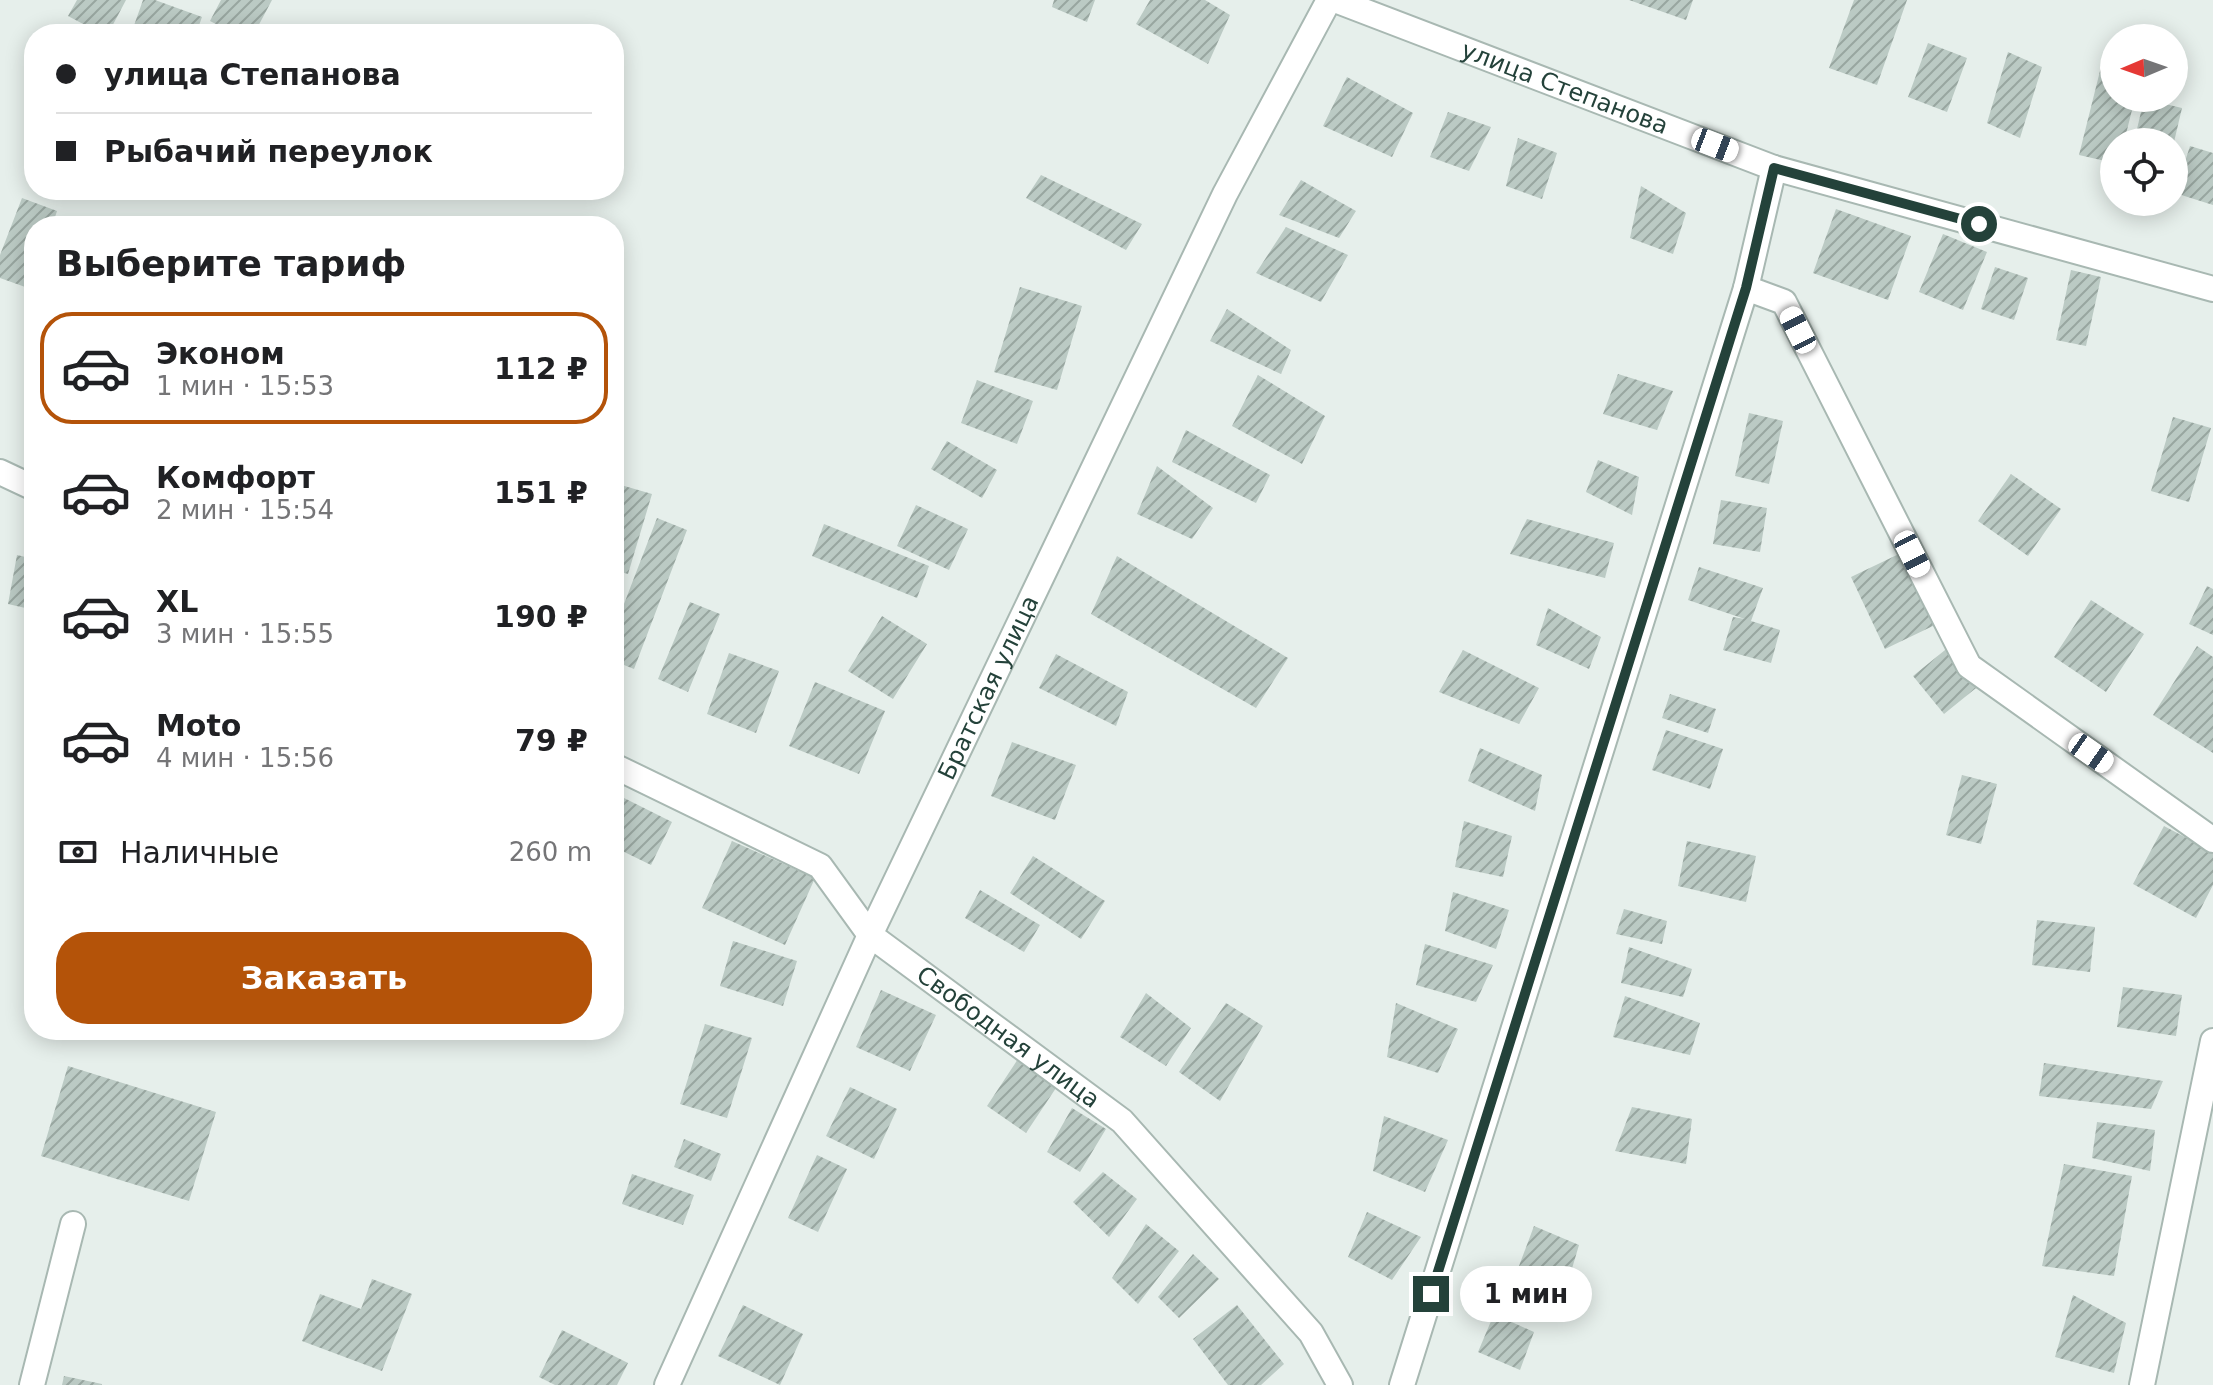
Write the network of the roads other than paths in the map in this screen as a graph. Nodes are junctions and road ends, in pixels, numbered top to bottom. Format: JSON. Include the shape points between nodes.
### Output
{"nodes":[{"id":1,"x":1332,"y":0,"type":"edge"},
{"id":2,"x":1774,"y":168,"type":"junction"},
{"id":3,"x":1746,"y":288,"type":"junction"},
{"id":4,"x":2213,"y":289,"type":"edge"},
{"id":5,"x":0,"y":472,"type":"edge"},
{"id":6,"x":24,"y":483,"type":"edge"},
{"id":7,"x":624,"y":771,"type":"edge"},
{"id":8,"x":2213,"y":840,"type":"edge"},
{"id":9,"x":870,"y":935,"type":"junction"},
{"id":10,"x":2213,"y":1041,"type":"edge"},
{"id":11,"x":73,"y":1224,"type":"dead end"},
{"id":12,"x":32,"y":1385,"type":"edge"},
{"id":13,"x":667,"y":1385,"type":"edge"},
{"id":14,"x":1340,"y":1385,"type":"edge"},
{"id":15,"x":1402,"y":1385,"type":"edge"},
{"id":16,"x":2142,"y":1385,"type":"edge"}],
"edges":[{"from":1,"to":2,"type":"street","name":"улица Степанова"},
{"from":1,"to":9,"type":"street","name":"Братская улица","via":[[1225,194]]},
{"from":2,"to":3,"type":"street"},
{"from":2,"to":4,"type":"street","name":"улица Степанова"},
{"from":3,"to":8,"type":"street","via":[[1784,302],[1969,666]]},
{"from":3,"to":15,"type":"street"},
{"from":5,"to":6,"type":"street"},
{"from":7,"to":9,"type":"street","name":"Свободная улица","via":[[820,866]]},
{"from":9,"to":13,"type":"street","name":"Братская улица"},
{"from":9,"to":14,"type":"street","name":"Свободная улица","via":[[1122,1121],[1311,1333]]},
{"from":10,"to":16,"type":"street"},
{"from":11,"to":12,"type":"street"}]}
